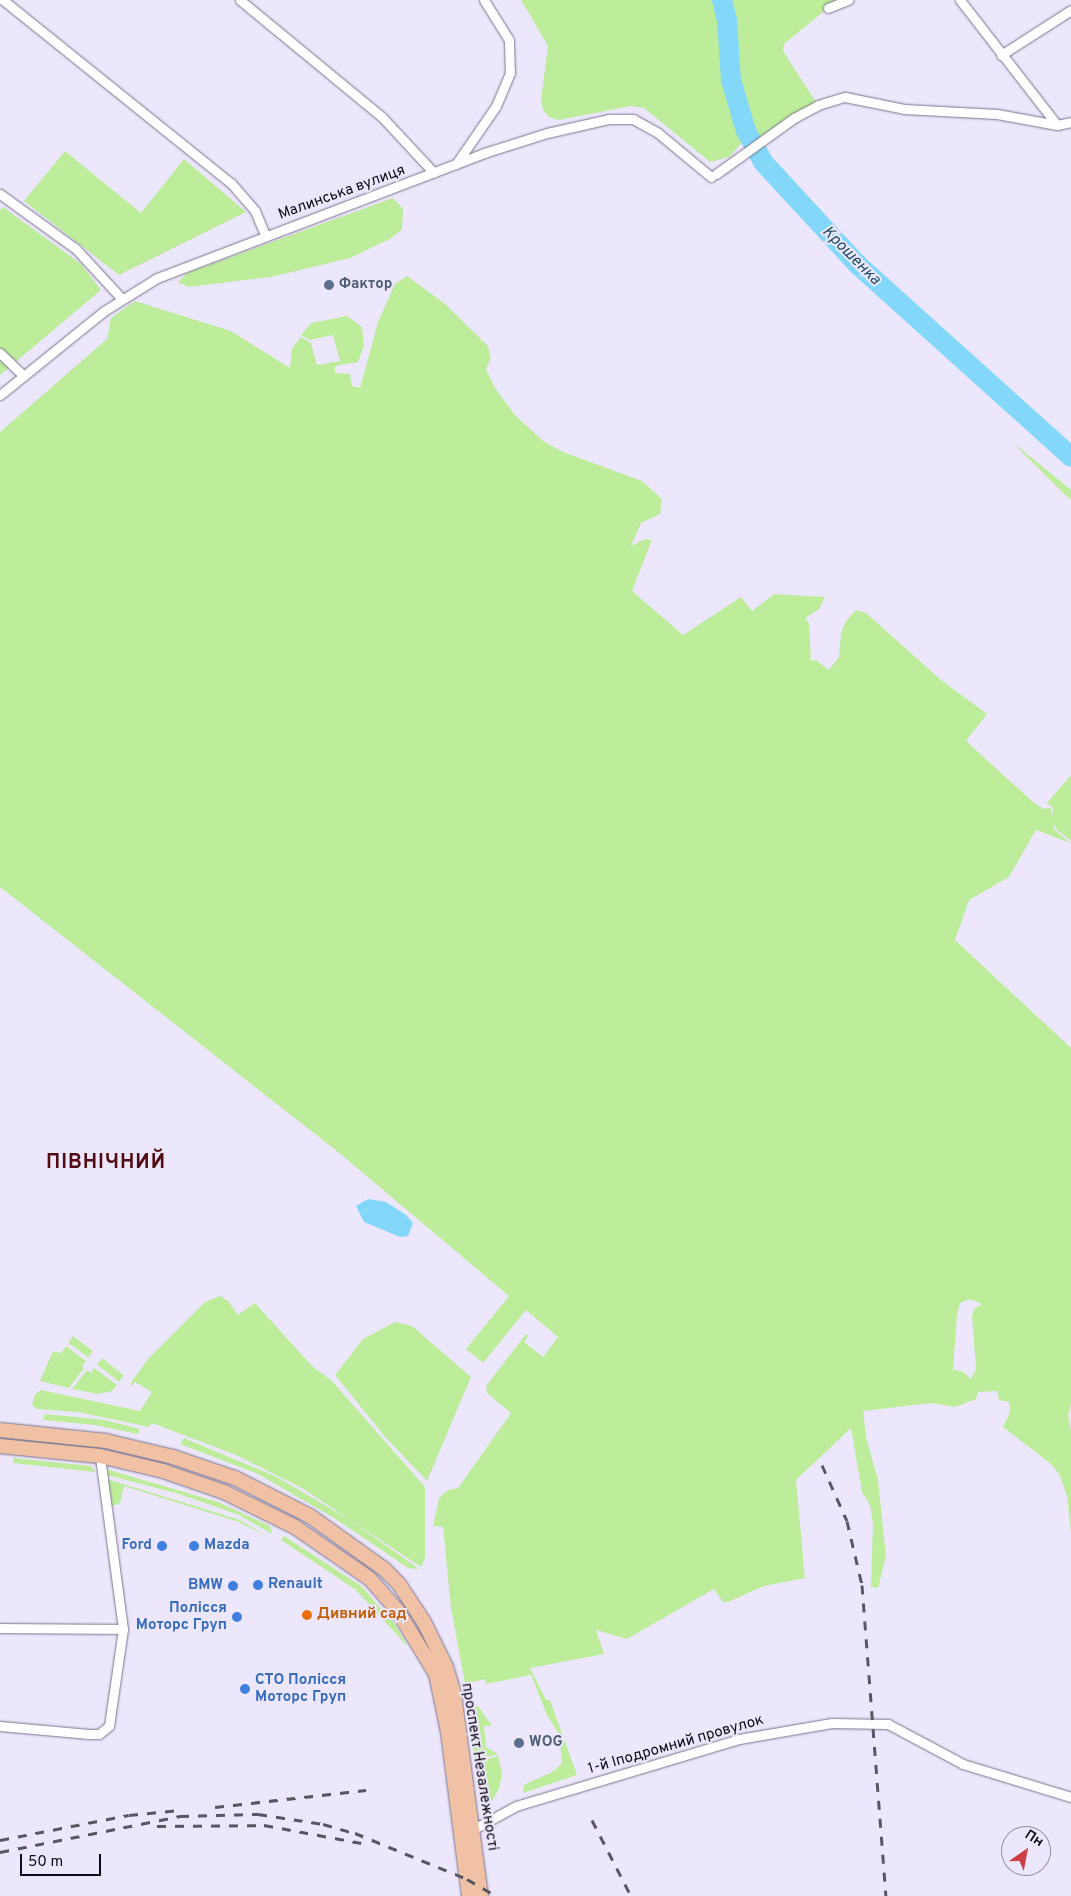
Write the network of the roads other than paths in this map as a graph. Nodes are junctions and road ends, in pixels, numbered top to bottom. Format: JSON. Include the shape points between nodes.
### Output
{"nodes":[{"id":1,"x":3,"y":0,"type":"edge"},
{"id":2,"x":240,"y":0,"type":"edge"},
{"id":3,"x":484,"y":0,"type":"edge"},
{"id":4,"x":848,"y":0,"type":"edge"},
{"id":5,"x":960,"y":0,"type":"edge"},
{"id":6,"x":828,"y":8,"type":"dead end"},
{"id":7,"x":1071,"y":10,"type":"edge"},
{"id":8,"x":1001,"y":55,"type":"junction"},
{"id":9,"x":1071,"y":122,"type":"edge"},
{"id":10,"x":1057,"y":125,"type":"junction"},
{"id":11,"x":456,"y":164,"type":"junction"},
{"id":12,"x":434,"y":173,"type":"junction"},
{"id":13,"x":0,"y":194,"type":"edge"},
{"id":14,"x":265,"y":235,"type":"junction"},
{"id":15,"x":121,"y":298,"type":"junction"},
{"id":16,"x":0,"y":353,"type":"edge"},
{"id":17,"x":24,"y":376,"type":"junction"},
{"id":18,"x":0,"y":395,"type":"edge"},
{"id":19,"x":0,"y":1430,"type":"edge"},
{"id":20,"x":0,"y":1446,"type":"edge"},
{"id":21,"x":100,"y":1456,"type":"junction"},
{"id":22,"x":0,"y":1628,"type":"edge"},
{"id":23,"x":123,"y":1629,"type":"junction"},
{"id":24,"x":0,"y":1726,"type":"edge"},
{"id":25,"x":1071,"y":1797,"type":"edge"},
{"id":26,"x":468,"y":1832,"type":"junction"},
{"id":27,"x":469,"y":1896,"type":"edge"},
{"id":28,"x":481,"y":1896,"type":"edge"}],
"edges":[{"from":1,"to":14,"type":"street","via":[[231,183],[255,211]]},
{"from":2,"to":12,"type":"street","via":[[382,116]]},
{"from":3,"to":11,"type":"street","via":[[509,40],[510,73],[496,106]]},
{"from":4,"to":6,"type":"street"},
{"from":5,"to":8,"type":"street"},
{"from":7,"to":8,"type":"street"},
{"from":8,"to":10,"type":"street"},
{"from":9,"to":10,"type":"street"},
{"from":10,"to":11,"type":"street","name":"Малинська вулиця","via":[[997,114],[904,109],[845,97],[818,105],[794,118],[713,176],[646,124],[624,118],[547,133]]},
{"from":11,"to":12,"type":"street","name":"Малинська вулиця"},
{"from":12,"to":14,"type":"street","name":"Малинська вулиця"},
{"from":13,"to":15,"type":"street","via":[[76,249]]},
{"from":14,"to":15,"type":"street","name":"Малинська вулиця","via":[[177,269]]},
{"from":15,"to":17,"type":"street","name":"Малинська вулиця"},
{"from":16,"to":17,"type":"street"},
{"from":17,"to":18,"type":"street","name":"Малинська вулиця"},
{"from":19,"to":26,"type":"main road","name":"проспект Незалежності","via":[[76,1436],[141,1448],[202,1466],[264,1490],[364,1552],[399,1584],[417,1609],[446,1667],[454,1694]]},
{"from":20,"to":21,"type":"main road","name":"проспект Незалежності"},
{"from":21,"to":23,"type":"street"},
{"from":21,"to":26,"type":"main road","name":"проспект Незалежності","via":[[163,1471],[246,1501],[337,1554],[383,1592],[436,1674]]},
{"from":22,"to":23,"type":"street"},
{"from":23,"to":24,"type":"street","via":[[113,1712],[107,1729],[89,1734]]},
{"from":25,"to":26,"type":"street","name":"1-й Іподромний провулок","via":[[963,1764],[888,1724],[832,1723],[738,1739],[516,1806]]},
{"from":26,"to":27,"type":"main road","name":"проспект Незалежності"},
{"from":26,"to":28,"type":"main road","name":"проспект Незалежності"}]}
